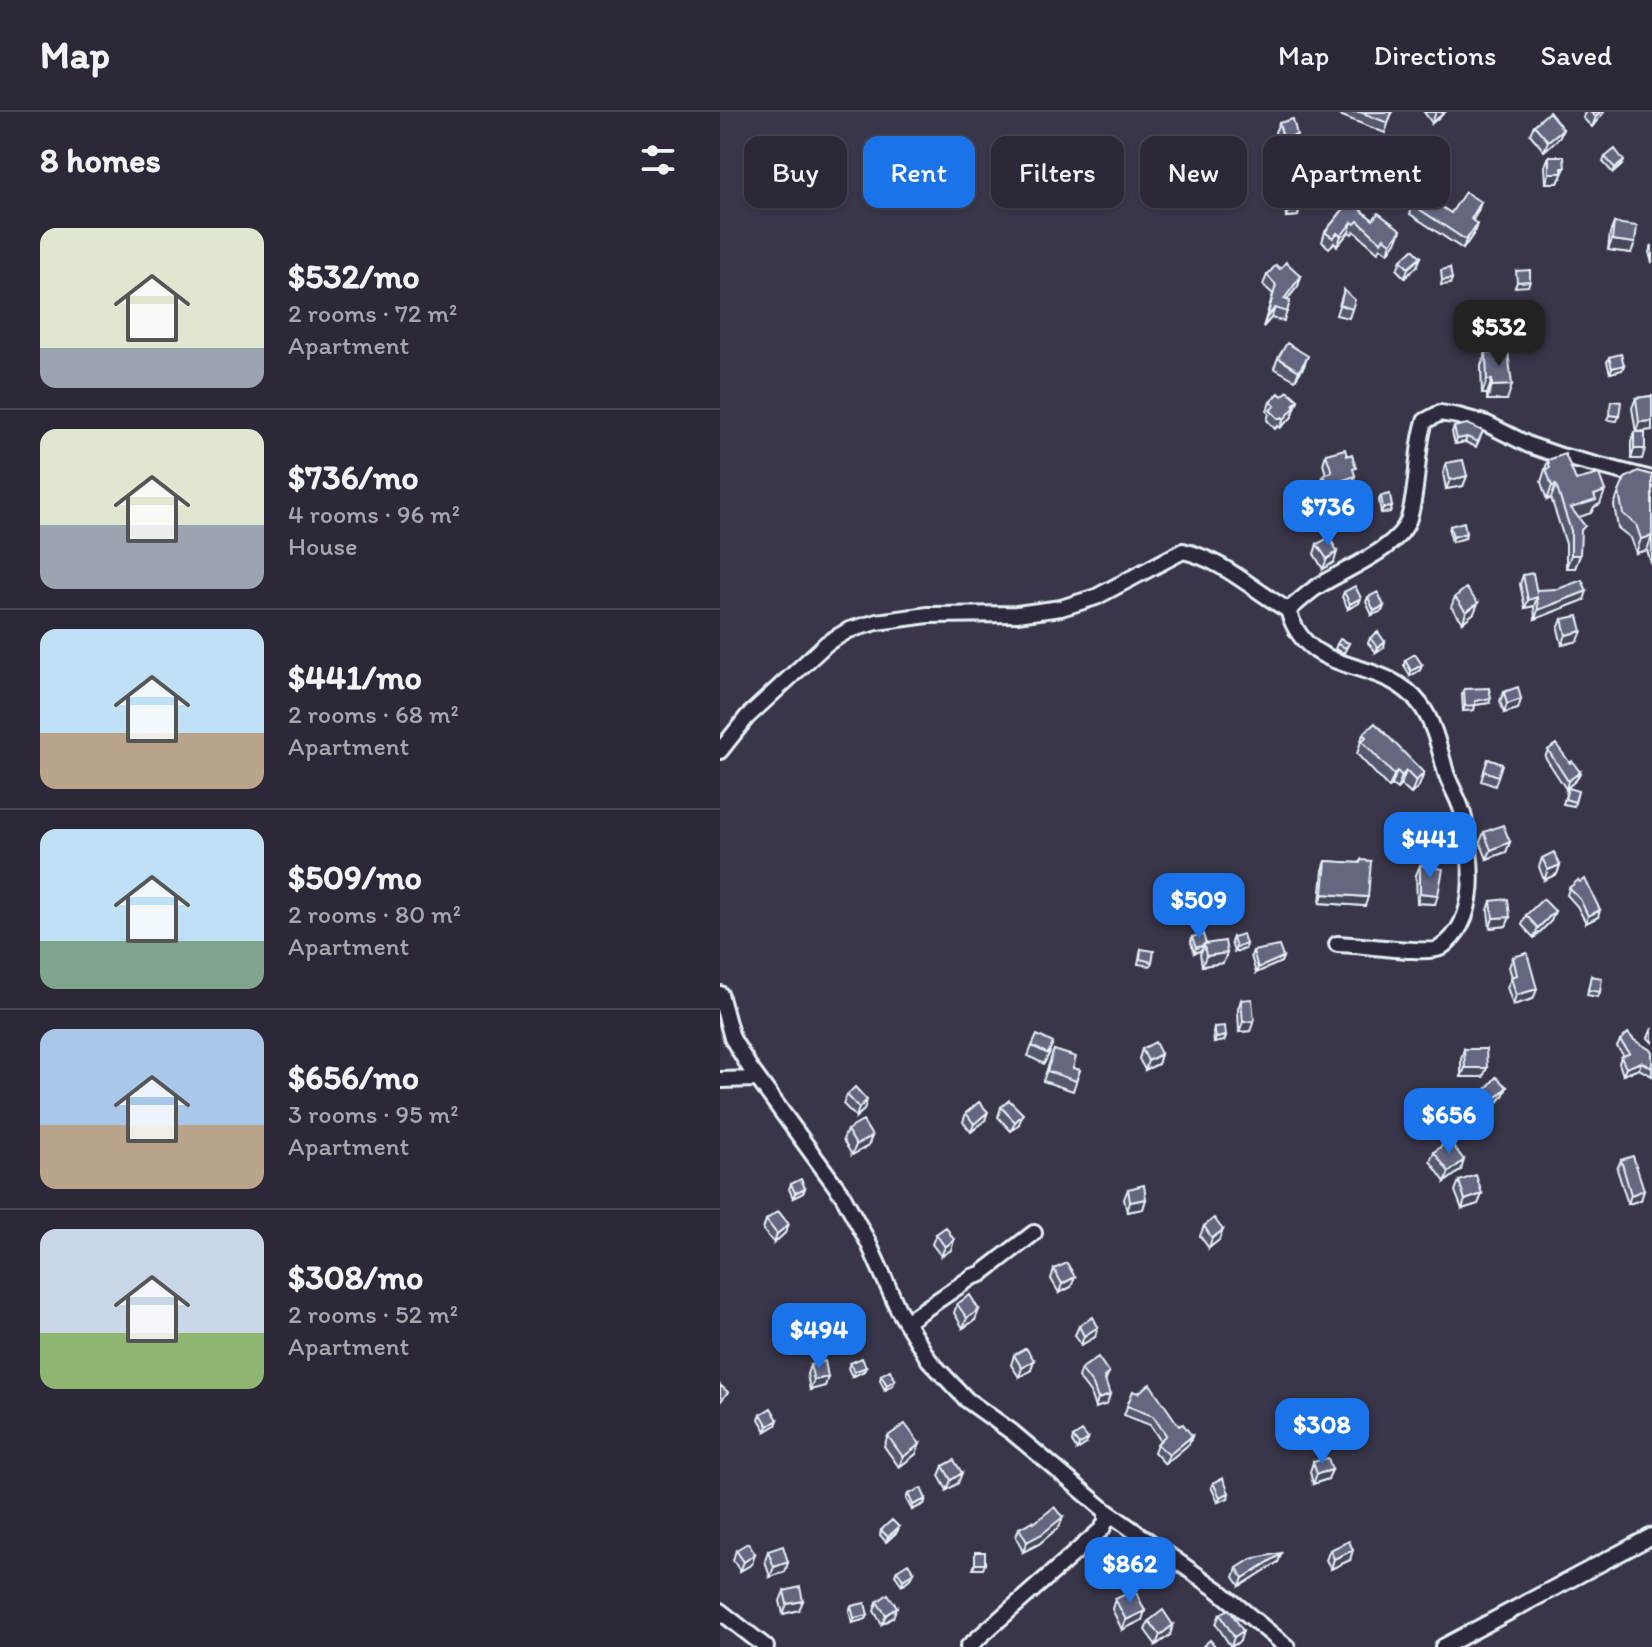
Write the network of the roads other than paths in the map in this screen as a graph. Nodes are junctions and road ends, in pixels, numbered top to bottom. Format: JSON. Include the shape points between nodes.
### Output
{"nodes":[{"id":1,"x":1652,"y":479,"type":"edge"},
{"id":2,"x":1288,"y":610,"type":"junction"},
{"id":3,"x":720,"y":751,"type":"edge"},
{"id":4,"x":1337,"y":944,"type":"dead end"},
{"id":5,"x":720,"y":994,"type":"edge"},
{"id":6,"x":757,"y":1079,"type":"junction"},
{"id":7,"x":720,"y":1080,"type":"edge"},
{"id":8,"x":1034,"y":1233,"type":"dead end"},
{"id":9,"x":906,"y":1322,"type":"junction"},
{"id":10,"x":1106,"y":1511,"type":"junction"},
{"id":11,"x":1652,"y":1536,"type":"edge"},
{"id":12,"x":720,"y":1611,"type":"edge"},
{"id":13,"x":766,"y":1647,"type":"edge"},
{"id":14,"x":968,"y":1647,"type":"edge"},
{"id":15,"x":1287,"y":1647,"type":"edge"},
{"id":16,"x":1443,"y":1647,"type":"edge"}],
"edges":[{"from":1,"to":2,"type":"street","via":[[1561,456],[1487,424],[1440,413],[1425,421],[1419,441],[1409,522],[1376,553],[1314,588]]},
{"from":2,"to":3,"type":"street","via":[[1201,555],[1183,551],[1096,597],[1061,608],[877,622],[827,643],[747,717]]},
{"from":2,"to":4,"type":"street","via":[[1305,645],[1339,663],[1398,682],[1422,706],[1464,815],[1472,883],[1458,932],[1437,950]]},
{"from":5,"to":6,"type":"street","via":[[732,1038]]},
{"from":6,"to":7,"type":"street"},
{"from":6,"to":9,"type":"street","via":[[843,1196]]},
{"from":8,"to":9,"type":"street"},
{"from":9,"to":10,"type":"street","via":[[929,1360],[967,1400]]},
{"from":10,"to":14,"type":"street","via":[[1102,1529]]},
{"from":10,"to":15,"type":"street","via":[[1218,1590]]},
{"from":11,"to":16,"type":"street"},
{"from":12,"to":13,"type":"street"}]}
